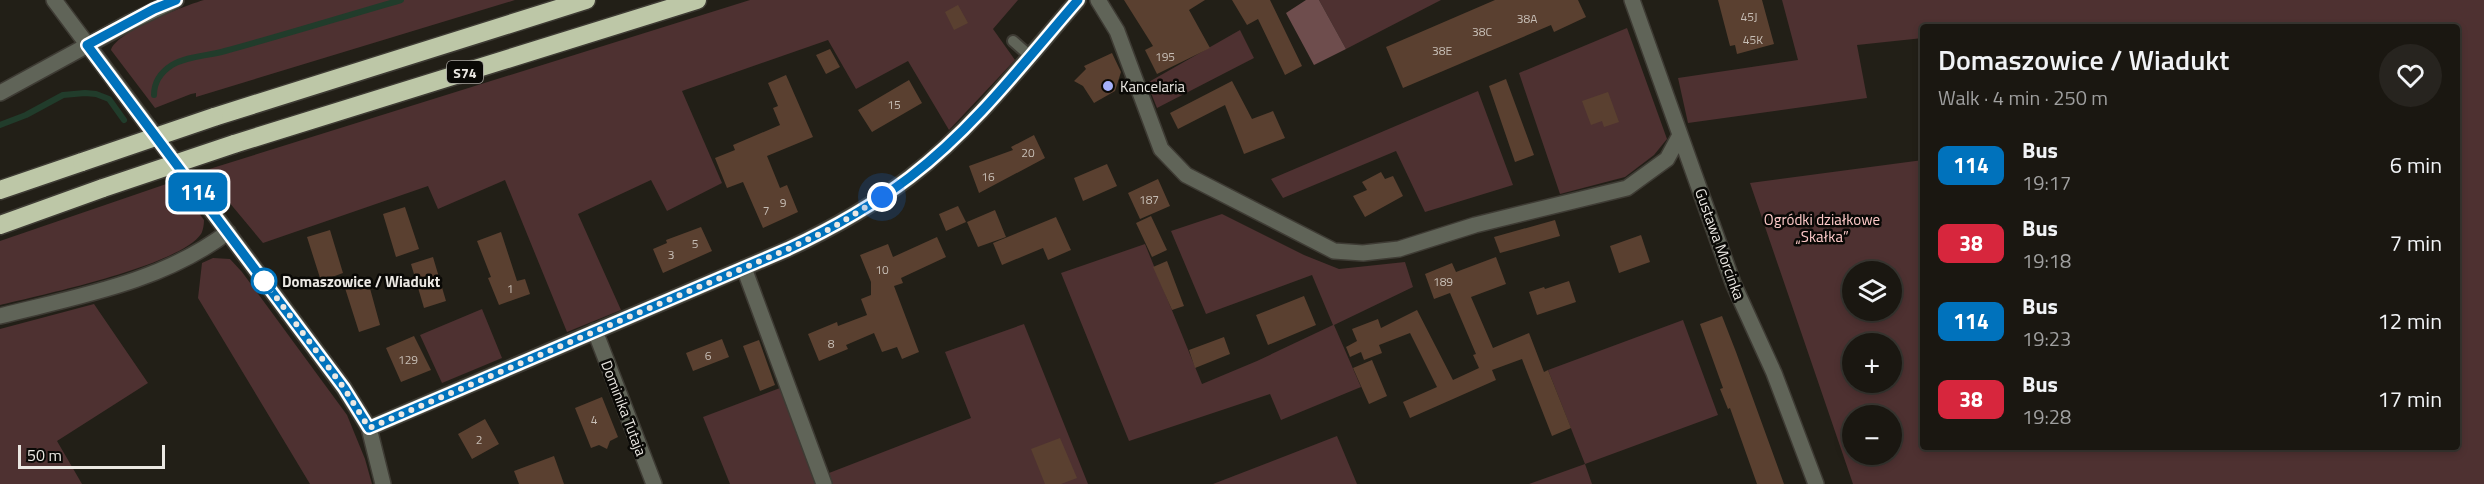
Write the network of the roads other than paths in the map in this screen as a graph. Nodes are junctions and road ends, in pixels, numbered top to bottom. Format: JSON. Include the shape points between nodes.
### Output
{"nodes":[{"id":1,"x":54,"y":0,"type":"edge"},
{"id":2,"x":176,"y":0,"type":"edge"},
{"id":3,"x":586,"y":0,"type":"edge"},
{"id":4,"x":697,"y":0,"type":"edge"},
{"id":5,"x":1078,"y":0,"type":"edge"},
{"id":6,"x":1098,"y":0,"type":"edge"},
{"id":7,"x":1632,"y":0,"type":"edge"},
{"id":8,"x":1013,"y":41,"type":"dead end"},
{"id":9,"x":87,"y":45,"type":"junction"},
{"id":10,"x":1030,"y":56,"type":"junction"},
{"id":11,"x":0,"y":93,"type":"edge"},
{"id":12,"x":1680,"y":135,"type":"junction"},
{"id":13,"x":0,"y":190,"type":"edge"},
{"id":14,"x":0,"y":225,"type":"edge"},
{"id":15,"x":228,"y":232,"type":"junction"},
{"id":16,"x":744,"y":268,"type":"junction"},
{"id":17,"x":0,"y":316,"type":"edge"},
{"id":18,"x":595,"y":331,"type":"junction"},
{"id":19,"x":369,"y":428,"type":"junction"},
{"id":20,"x":383,"y":484,"type":"edge"},
{"id":21,"x":654,"y":484,"type":"edge"},
{"id":22,"x":824,"y":484,"type":"edge"},
{"id":23,"x":1816,"y":484,"type":"edge"}],
"edges":[{"from":1,"to":9,"type":"street"},
{"from":2,"to":9,"type":"street"},
{"from":3,"to":13,"type":"highway","number":"S74","bridge":true,"via":[[214,117]]},
{"from":4,"to":14,"type":"highway","number":"S74","bridge":true,"via":[[234,144]]},
{"from":5,"to":10,"type":"street"},
{"from":6,"to":12,"type":"street","via":[[1117,32],[1161,149],[1186,175],[1334,251],[1399,249],[1475,225],[1627,188],[1667,159]]},
{"from":7,"to":12,"type":"street","name":"Gustawa Morcinka"},
{"from":8,"to":10,"type":"lane"},
{"from":9,"to":11,"type":"street"},
{"from":9,"to":15,"type":"street"},
{"from":10,"to":16,"type":"street","via":[[980,113],[911,176],[832,228]]},
{"from":12,"to":23,"type":"street","name":"Gustawa Morcinka","via":[[1733,283],[1774,373]]},
{"from":15,"to":17,"type":"street","via":[[191,257],[131,282]]},
{"from":15,"to":19,"type":"street","via":[[344,388]]},
{"from":16,"to":18,"type":"street"},
{"from":16,"to":22,"type":"street"},
{"from":18,"to":19,"type":"street"},
{"from":18,"to":21,"type":"street","name":"Dominika Tutaja"},
{"from":19,"to":20,"type":"street"}]}
